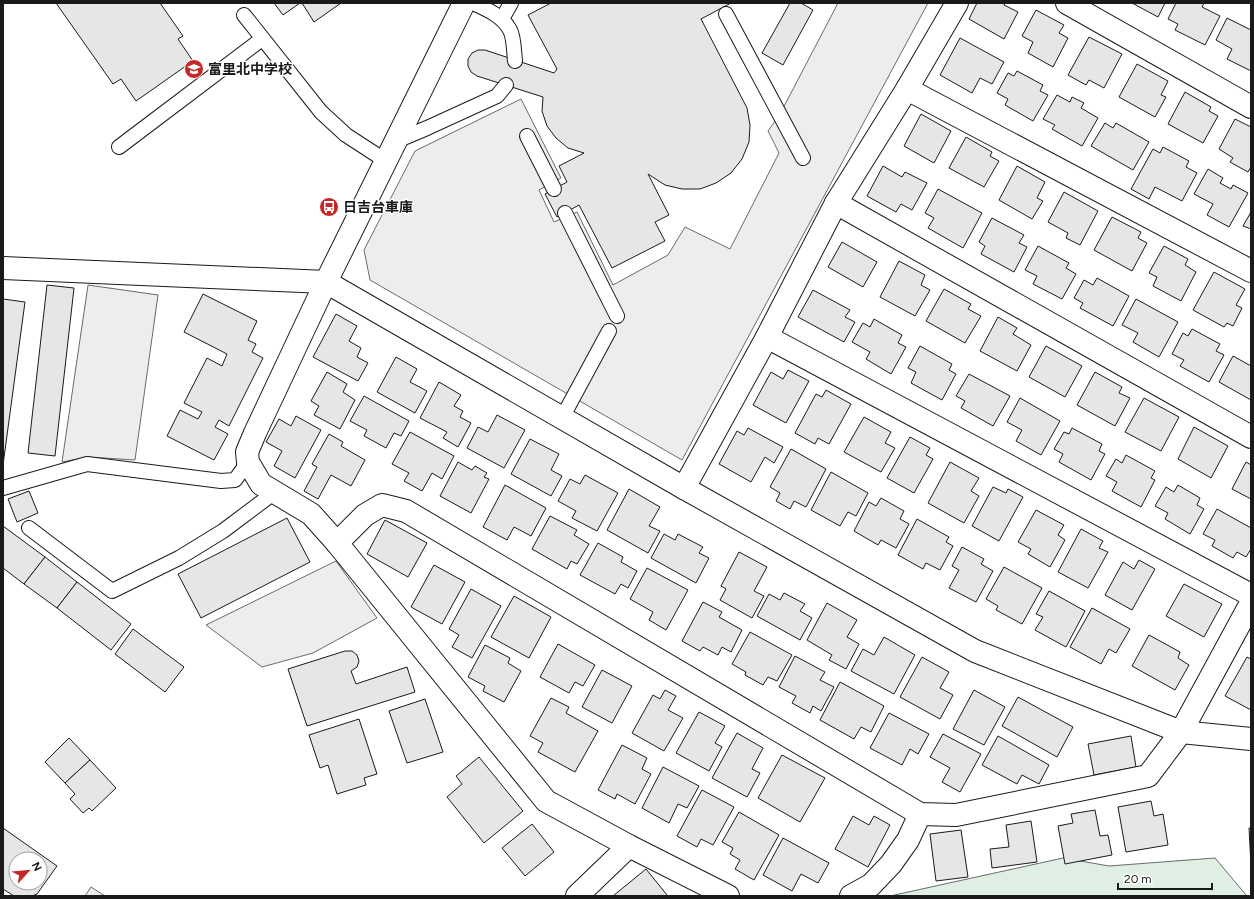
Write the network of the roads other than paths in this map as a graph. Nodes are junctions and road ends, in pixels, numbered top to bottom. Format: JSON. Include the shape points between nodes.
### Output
{"nodes":[{"id":1,"x":464,"y":3,"type":"edge"},
{"id":2,"x":473,"y":3,"type":"edge"},
{"id":3,"x":511,"y":3,"type":"edge"},
{"id":4,"x":957,"y":3,"type":"edge"},
{"id":5,"x":1067,"y":3,"type":"edge"},
{"id":6,"x":726,"y":14,"type":"dead end"},
{"id":7,"x":244,"y":16,"type":"dead end"},
{"id":8,"x":502,"y":19,"type":"junction"},
{"id":9,"x":262,"y":39,"type":"junction"},
{"id":10,"x":515,"y":61,"type":"dead end"},
{"id":11,"x":506,"y":85,"type":"dead end"},
{"id":12,"x":907,"y":89,"type":"junction"},
{"id":13,"x":1251,"y":107,"type":"edge"},
{"id":14,"x":527,"y":136,"type":"dead end"},
{"id":15,"x":396,"y":141,"type":"junction"},
{"id":16,"x":119,"y":147,"type":"dead end"},
{"id":17,"x":803,"y":158,"type":"dead end"},
{"id":18,"x":386,"y":161,"type":"junction"},
{"id":19,"x":554,"y":189,"type":"dead end"},
{"id":20,"x":836,"y":203,"type":"junction"},
{"id":21,"x":565,"y":213,"type":"dead end"},
{"id":22,"x":3,"y":268,"type":"edge"},
{"id":23,"x":1251,"y":271,"type":"edge"},
{"id":24,"x":326,"y":282,"type":"junction"},
{"id":25,"x":617,"y":316,"type":"dead end"},
{"id":26,"x":609,"y":331,"type":"dead end"},
{"id":27,"x":767,"y":337,"type":"junction"},
{"id":28,"x":562,"y":418,"type":"junction"},
{"id":29,"x":1251,"y":437,"type":"edge"},
{"id":30,"x":248,"y":462,"type":"junction"},
{"id":31,"x":3,"y":488,"type":"edge"},
{"id":32,"x":684,"y":488,"type":"junction"},
{"id":33,"x":275,"y":492,"type":"junction"},
{"id":34,"x":29,"y":528,"type":"dead end"},
{"id":35,"x":337,"y":543,"type":"junction"},
{"id":36,"x":1251,"y":595,"type":"edge"},
{"id":37,"x":1251,"y":602,"type":"edge"},
{"id":38,"x":1181,"y":732,"type":"junction"},
{"id":39,"x":1251,"y":739,"type":"edge"},
{"id":40,"x":920,"y":814,"type":"junction"},
{"id":41,"x":629,"y":846,"type":"junction"},
{"id":42,"x":577,"y":896,"type":"edge"},
{"id":43,"x":728,"y":896,"type":"edge"},
{"id":44,"x":851,"y":896,"type":"edge"}],
"edges":[{"from":1,"to":15,"type":"street"},
{"from":2,"to":8,"type":"lane"},
{"from":3,"to":8,"type":"lane"},
{"from":4,"to":12,"type":"street"},
{"from":5,"to":13,"type":"street"},
{"from":6,"to":17,"type":"lane"},
{"from":7,"to":9,"type":"lane"},
{"from":8,"to":10,"type":"lane","via":[[510,30]]},
{"from":9,"to":16,"type":"lane"},
{"from":9,"to":18,"type":"lane","via":[[321,112],[346,135]]},
{"from":11,"to":15,"type":"lane","via":[[497,96]]},
{"from":12,"to":20,"type":"street"},
{"from":12,"to":23,"type":"street"},
{"from":14,"to":19,"type":"lane"},
{"from":15,"to":18,"type":"street"},
{"from":18,"to":24,"type":"street"},
{"from":20,"to":27,"type":"street"},
{"from":20,"to":29,"type":"street"},
{"from":21,"to":25,"type":"lane"},
{"from":22,"to":24,"type":"street"},
{"from":24,"to":28,"type":"street"},
{"from":24,"to":30,"type":"street","via":[[255,433],[247,452]]},
{"from":26,"to":28,"type":"lane"},
{"from":27,"to":32,"type":"street"},
{"from":27,"to":36,"type":"street"},
{"from":28,"to":32,"type":"street"},
{"from":30,"to":31,"type":"lane","via":[[235,480],[221,481],[88,464]]},
{"from":30,"to":33,"type":"street","via":[[261,484]]},
{"from":32,"to":38,"type":"street","via":[[975,651]]},
{"from":33,"to":34,"type":"lane","via":[[179,558],[112,590]]},
{"from":33,"to":35,"type":"street","via":[[311,514]]},
{"from":35,"to":40,"type":"street","via":[[364,515],[382,505],[406,512]]},
{"from":35,"to":41,"type":"street","via":[[546,801]]},
{"from":37,"to":38,"type":"street"},
{"from":38,"to":39,"type":"street"},
{"from":38,"to":40,"type":"street","via":[[1148,776],[956,816]]},
{"from":40,"to":44,"type":"street","via":[[908,840],[891,864],[871,885]]},
{"from":41,"to":42,"type":"street"},
{"from":41,"to":43,"type":"street"}]}
